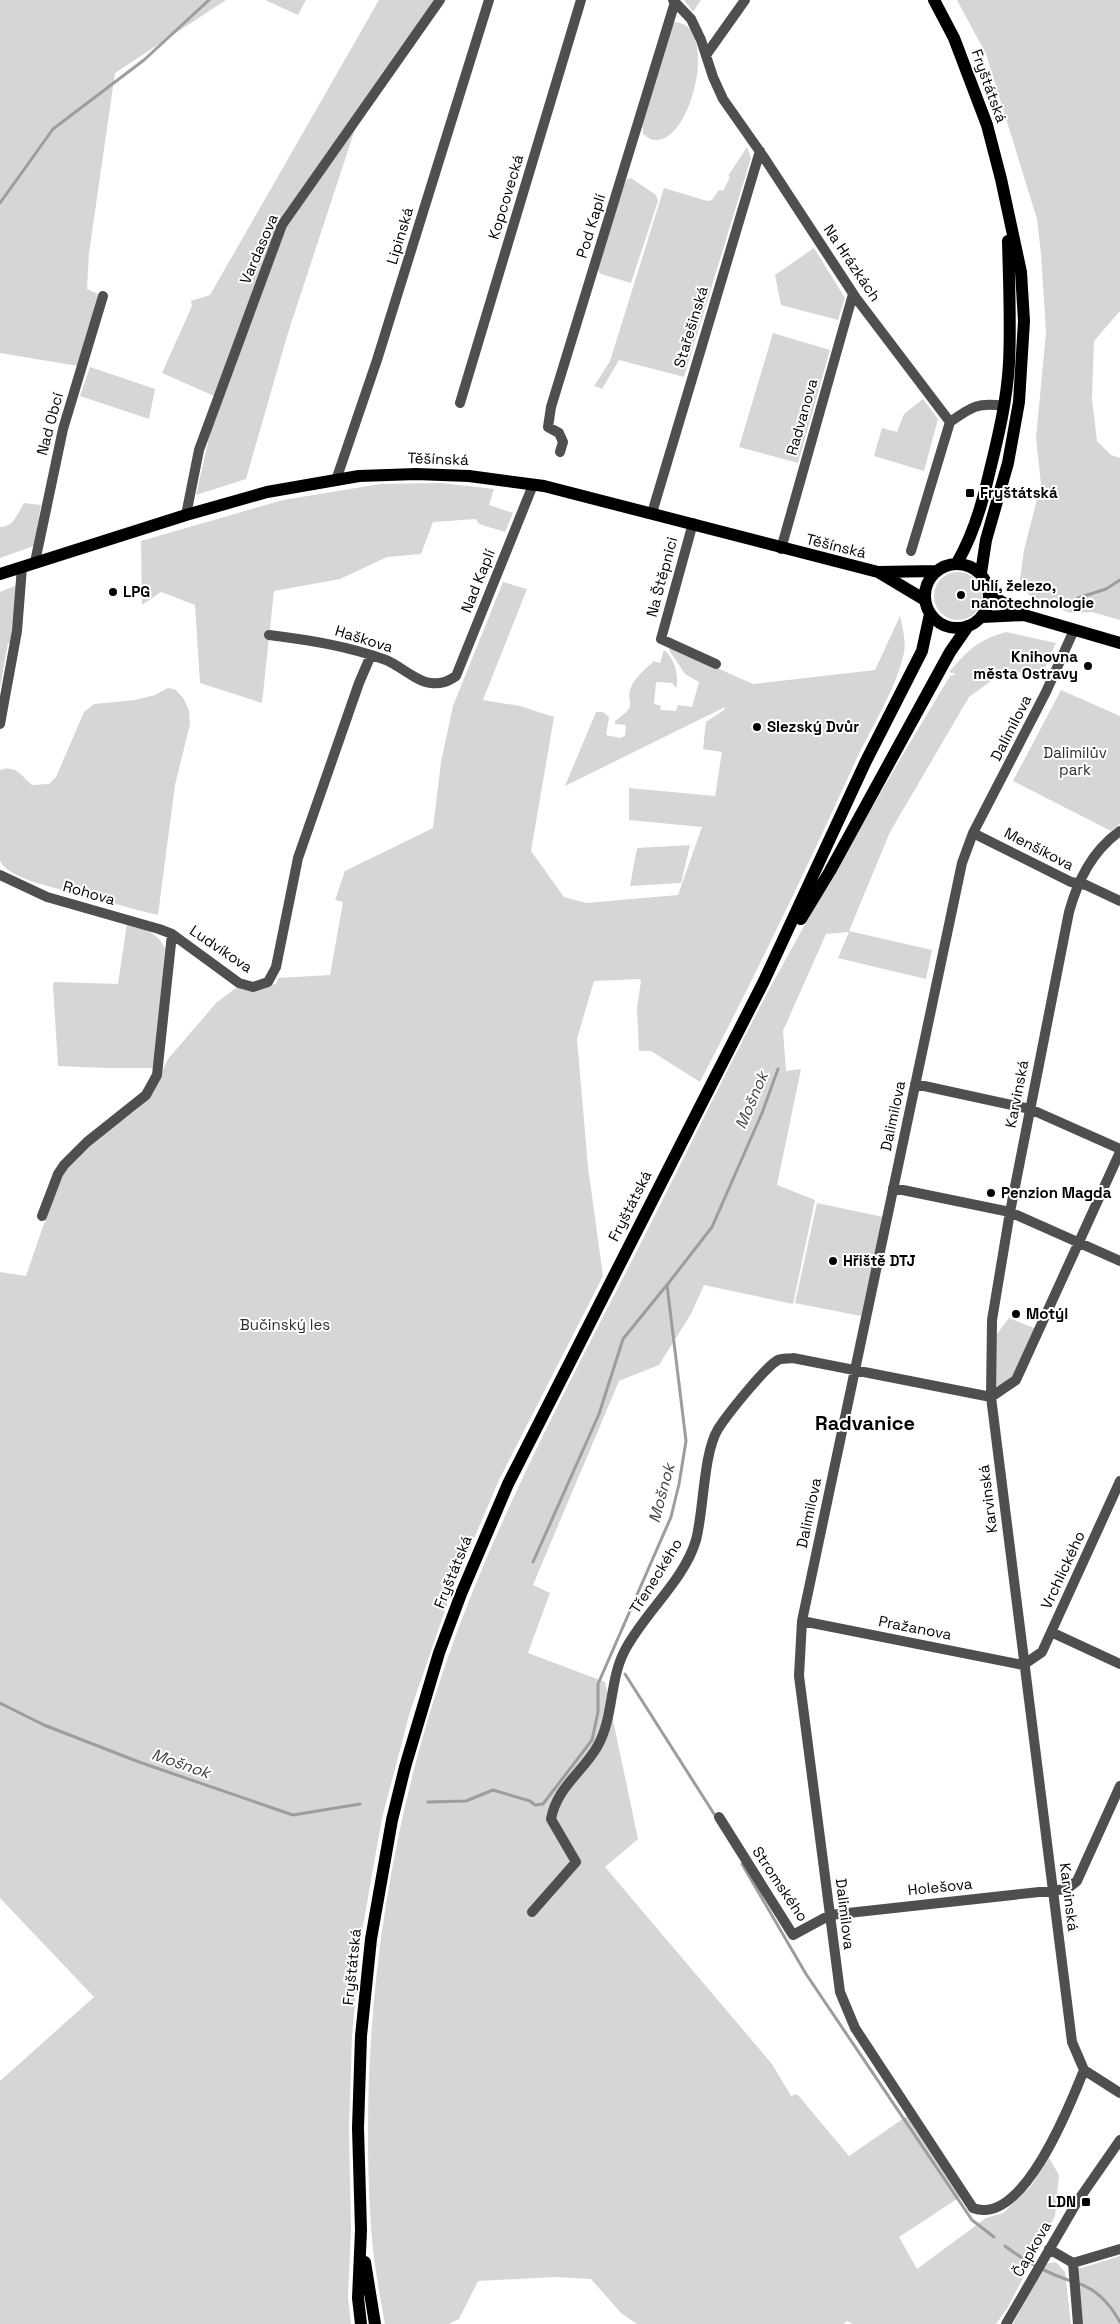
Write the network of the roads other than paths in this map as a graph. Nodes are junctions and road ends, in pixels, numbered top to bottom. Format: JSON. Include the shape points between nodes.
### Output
{"nodes":[{"id":1,"x":440,"y":0,"type":"edge"},
{"id":2,"x":490,"y":0,"type":"edge"},
{"id":3,"x":581,"y":0,"type":"edge"},
{"id":4,"x":745,"y":0,"type":"edge"},
{"id":5,"x":934,"y":0,"type":"edge"},
{"id":6,"x":674,"y":1,"type":"edge"},
{"id":7,"x":706,"y":54,"type":"junction"},
{"id":8,"x":760,"y":151,"type":"junction"},
{"id":9,"x":1008,"y":216,"type":"junction"},
{"id":10,"x":853,"y":294,"type":"junction"},
{"id":11,"x":103,"y":296,"type":"dead end"},
{"id":12,"x":460,"y":402,"type":"dead end"},
{"id":13,"x":1004,"y":406,"type":"junction"},
{"id":14,"x":950,"y":422,"type":"junction"},
{"id":15,"x":560,"y":452,"type":"dead end"},
{"id":16,"x":336,"y":480,"type":"junction"},
{"id":17,"x":533,"y":484,"type":"junction"},
{"id":18,"x":652,"y":513,"type":"junction"},
{"id":19,"x":186,"y":515,"type":"junction"},
{"id":20,"x":693,"y":523,"type":"junction"},
{"id":21,"x":781,"y":549,"type":"junction"},
{"id":22,"x":911,"y":551,"type":"dead end"},
{"id":23,"x":35,"y":562,"type":"junction"},
{"id":24,"x":958,"y":563,"type":"junction"},
{"id":25,"x":22,"y":567,"type":"junction"},
{"id":26,"x":936,"y":571,"type":"junction"},
{"id":27,"x":878,"y":572,"type":"junction"},
{"id":28,"x":981,"y":573,"type":"junction"},
{"id":29,"x":0,"y":574,"type":"edge"},
{"id":30,"x":990,"y":595,"type":"junction"},
{"id":31,"x":925,"y":600,"type":"junction"},
{"id":32,"x":930,"y":614,"type":"junction"},
{"id":33,"x":1024,"y":615,"type":"junction"},
{"id":34,"x":982,"y":618,"type":"junction"},
{"id":35,"x":968,"y":626,"type":"junction"},
{"id":36,"x":1074,"y":630,"type":"junction"},
{"id":37,"x":269,"y":635,"type":"dead end"},
{"id":38,"x":1120,"y":643,"type":"edge"},
{"id":39,"x":371,"y":655,"type":"junction"},
{"id":40,"x":716,"y":664,"type":"dead end"},
{"id":41,"x":446,"y":683,"type":"joint"},
{"id":42,"x":0,"y":724,"type":"edge"},
{"id":43,"x":1120,"y":831,"type":"edge"},
{"id":44,"x":973,"y":833,"type":"junction"},
{"id":45,"x":0,"y":875,"type":"edge"},
{"id":46,"x":1077,"y":884,"type":"junction"},
{"id":47,"x":1120,"y":901,"type":"edge"},
{"id":48,"x":172,"y":934,"type":"junction"},
{"id":49,"x":764,"y":981,"type":"junction"},
{"id":50,"x":915,"y":1084,"type":"junction"},
{"id":51,"x":1030,"y":1109,"type":"junction"},
{"id":52,"x":1120,"y":1150,"type":"edge"},
{"id":53,"x":893,"y":1188,"type":"junction"},
{"id":54,"x":1010,"y":1212,"type":"junction"},
{"id":55,"x":42,"y":1216,"type":"dead end"},
{"id":56,"x":1079,"y":1242,"type":"junction"},
{"id":57,"x":1120,"y":1261,"type":"edge"},
{"id":58,"x":855,"y":1369,"type":"junction"},
{"id":59,"x":991,"y":1397,"type":"junction"},
{"id":60,"x":1120,"y":1481,"type":"edge"},
{"id":61,"x":802,"y":1621,"type":"junction"},
{"id":62,"x":1051,"y":1632,"type":"junction"},
{"id":63,"x":1023,"y":1664,"type":"junction"},
{"id":64,"x":1120,"y":1664,"type":"edge"},
{"id":65,"x":1120,"y":1786,"type":"edge"},
{"id":66,"x":719,"y":1817,"type":"dead end"},
{"id":67,"x":1054,"y":1890,"type":"junction"},
{"id":68,"x":532,"y":1912,"type":"dead end"},
{"id":69,"x":830,"y":1914,"type":"junction"},
{"id":70,"x":1084,"y":2070,"type":"junction"},
{"id":71,"x":1120,"y":2093,"type":"edge"},
{"id":72,"x":1120,"y":2140,"type":"edge"},
{"id":73,"x":361,"y":2230,"type":"junction"},
{"id":74,"x":1120,"y":2249,"type":"edge"},
{"id":75,"x":1049,"y":2250,"type":"junction"},
{"id":76,"x":1073,"y":2263,"type":"junction"},
{"id":77,"x":361,"y":2324,"type":"edge"},
{"id":78,"x":375,"y":2324,"type":"edge"},
{"id":79,"x":1006,"y":2324,"type":"edge"},
{"id":80,"x":1078,"y":2324,"type":"edge"}],
"edges":[{"from":1,"to":19,"type":"street","name":"Vardasova","via":[[282,225],[199,450]]},
{"from":2,"to":16,"type":"street","name":"Lipinská"},
{"from":3,"to":12,"type":"street","name":"Kopcovecká"},
{"from":4,"to":7,"type":"street"},
{"from":5,"to":9,"type":"main road","name":"Fryštátská","via":[[954,38],[984,116]]},
{"from":6,"to":7,"type":"street","name":"Na Hrázkách","via":[[691,19]]},
{"from":6,"to":15,"type":"street","name":"Pod Kaplí","via":[[551,407],[548,427],[559,433],[563,442]]},
{"from":7,"to":8,"type":"street","name":"Na Hrázkách","via":[[723,99]]},
{"from":8,"to":10,"type":"street","name":"Na Hrázkách"},
{"from":8,"to":18,"type":"street","name":"Stařešinská"},
{"from":9,"to":13,"type":"main road","name":"Fryštátská","via":[[1009,363]]},
{"from":9,"to":28,"type":"main road","name":"Fryštátská","via":[[1021,272],[1024,321],[1021,375],[1012,444],[986,540]]},
{"from":10,"to":14,"type":"street","name":"Na Hrázkách"},
{"from":10,"to":21,"type":"street","name":"Radvanova"},
{"from":11,"to":23,"type":"street","name":"Nad Obcí","via":[[63,429]]},
{"from":13,"to":14,"type":"street","via":[[984,403]]},
{"from":13,"to":24,"type":"main road","name":"Fryštátská","via":[[983,500],[970,542]]},
{"from":14,"to":22,"type":"street"},
{"from":16,"to":17,"type":"main road","name":"Těšínská","via":[[416,474],[469,476]]},
{"from":16,"to":19,"type":"main road","name":"Těšínská","via":[[267,492]]},
{"from":17,"to":18,"type":"main road","name":"Těšínská"},
{"from":17,"to":41,"type":"street","name":"Nad Kaplí","via":[[456,676]]},
{"from":18,"to":20,"type":"main road","name":"Těšínská"},
{"from":19,"to":23,"type":"main road","name":"Těšínská"},
{"from":20,"to":21,"type":"main road","name":"Těšínská"},
{"from":20,"to":40,"type":"street","name":"Na Štěpnici","via":[[661,639]]},
{"from":21,"to":27,"type":"main road","name":"Těšínská"},
{"from":23,"to":25,"type":"main road","name":"Těšínská"},
{"from":24,"to":26,"type":"main road"},
{"from":24,"to":28,"type":"main road"},
{"from":25,"to":29,"type":"main road","name":"Těšínská"},
{"from":25,"to":42,"type":"street","via":[[18,620]]},
{"from":26,"to":27,"type":"main road","name":"Těšínská"},
{"from":26,"to":31,"type":"main road","via":[[927,583]]},
{"from":27,"to":31,"type":"main road","name":"Těšínská"},
{"from":28,"to":30,"type":"main road"},
{"from":30,"to":33,"type":"main road"},
{"from":30,"to":34,"type":"main road"},
{"from":31,"to":32,"type":"main road"},
{"from":32,"to":35,"type":"main road","via":[[947,627]]},
{"from":32,"to":49,"type":"main road","name":"Fryštátská","via":[[922,651],[866,761]]},
{"from":33,"to":34,"type":"main road"},
{"from":33,"to":36,"type":"main road"},
{"from":34,"to":35,"type":"main road"},
{"from":35,"to":49,"type":"main road","name":"Fryštátská","via":[[950,652],[830,870]]},
{"from":36,"to":38,"type":"main road"},
{"from":36,"to":44,"type":"street","name":"Dalimilova","via":[[1046,692]]},
{"from":37,"to":39,"type":"street","name":"Haškova"},
{"from":39,"to":41,"type":"street","name":"Haškova","via":[[389,661],[428,683]]},
{"from":39,"to":48,"type":"street","name":"Ludvíkova","via":[[298,858],[276,967],[268,982],[252,987],[239,983]]},
{"from":43,"to":46,"type":"street","name":"Karvinská","via":[[1092,858]]},
{"from":44,"to":46,"type":"street","name":"Menšíkova"},
{"from":44,"to":50,"type":"street","name":"Dalimilova","via":[[962,863]]},
{"from":45,"to":48,"type":"street","name":"Rohova","via":[[47,897]]},
{"from":46,"to":47,"type":"street","name":"Menšíkova"},
{"from":46,"to":51,"type":"street","name":"Karvinská"},
{"from":48,"to":55,"type":"street","name":"Ludvíkova","via":[[157,1075],[146,1095],[64,1165]]},
{"from":49,"to":73,"type":"main road","name":"Fryštátská","via":[[508,1484],[439,1653],[394,1811],[371,1939],[358,2128]]},
{"from":50,"to":51,"type":"street"},
{"from":50,"to":53,"type":"street","name":"Dalimilova"},
{"from":51,"to":52,"type":"street"},
{"from":51,"to":54,"type":"street","name":"Karvinská"},
{"from":52,"to":56,"type":"street"},
{"from":53,"to":54,"type":"street"},
{"from":53,"to":58,"type":"street","name":"Dalimilova"},
{"from":54,"to":56,"type":"street"},
{"from":54,"to":59,"type":"street","name":"Karvinská","via":[[992,1320]]},
{"from":56,"to":57,"type":"street"},
{"from":56,"to":59,"type":"street","via":[[1016,1380]]},
{"from":58,"to":59,"type":"street","name":"Třeneckého"},
{"from":58,"to":61,"type":"street","name":"Dalimilova"},
{"from":58,"to":68,"type":"street","name":"Třeneckého","via":[[793,1358],[778,1360],[718,1429],[712,1445],[696,1541],[684,1565],[624,1652],[607,1723],[597,1747],[554,1802],[551,1819],[576,1862]]},
{"from":59,"to":63,"type":"street","name":"Karvinská"},
{"from":60,"to":62,"type":"street","name":"Vrchlického"},
{"from":61,"to":63,"type":"street","name":"Pražanova"},
{"from":61,"to":69,"type":"street","name":"Dalimilova","via":[[799,1676]]},
{"from":62,"to":63,"type":"street","name":"Vrchlického","via":[[1042,1652]]},
{"from":62,"to":64,"type":"street"},
{"from":63,"to":67,"type":"street","name":"Karvinská"},
{"from":65,"to":67,"type":"street","name":"Holešova","via":[[1077,1881],[1067,1889]]},
{"from":66,"to":69,"type":"street","name":"Stromského","via":[[793,1935]]},
{"from":67,"to":69,"type":"street","name":"Holešova"},
{"from":67,"to":70,"type":"street","name":"Karvinská","via":[[1072,2042]]},
{"from":69,"to":70,"type":"street","name":"Dalimilova","via":[[840,1992],[855,2028],[973,2208],[982,2212],[995,2209],[1023,2187],[1051,2145]]},
{"from":70,"to":71,"type":"street"},
{"from":72,"to":75,"type":"street","name":"Čapkova"},
{"from":73,"to":77,"type":"main road","name":"Fryštátská","via":[[358,2298]]},
{"from":73,"to":78,"type":"main road","name":"Fryštátská"},
{"from":74,"to":76,"type":"street"},
{"from":75,"to":76,"type":"street"},
{"from":75,"to":79,"type":"street","name":"Čapkova"},
{"from":76,"to":80,"type":"street"}]}
